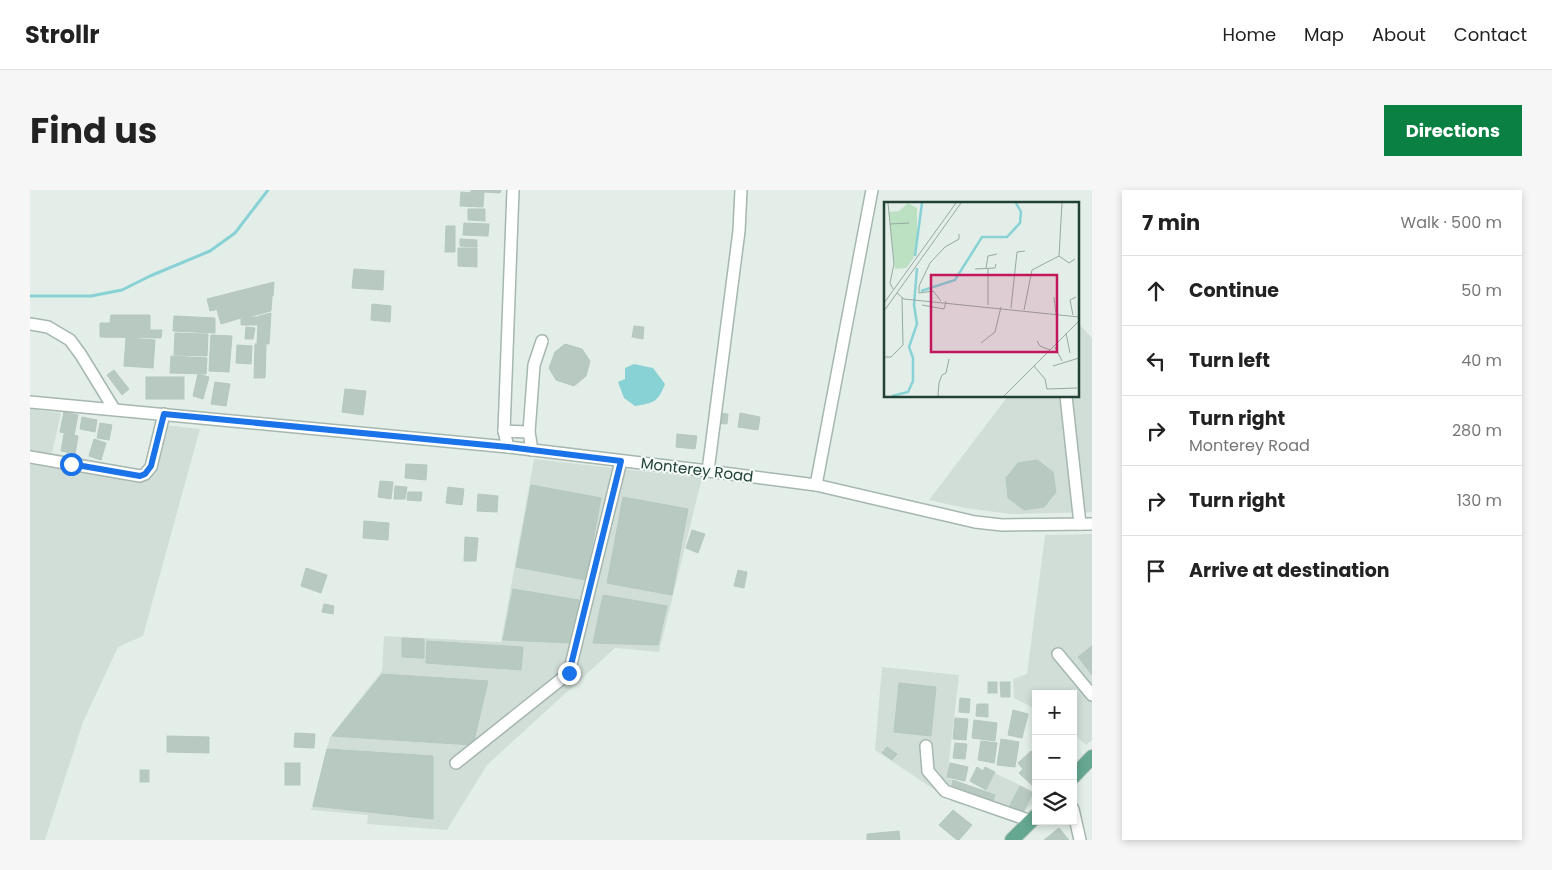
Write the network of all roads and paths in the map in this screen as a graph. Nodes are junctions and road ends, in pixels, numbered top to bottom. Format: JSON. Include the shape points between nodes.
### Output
{"nodes":[{"id":1,"x":513,"y":190,"type":"edge"},
{"id":2,"x":742,"y":190,"type":"edge"},
{"id":3,"x":872,"y":190,"type":"edge"},
{"id":4,"x":30,"y":324,"type":"edge"},
{"id":5,"x":542,"y":341,"type":"dead end"},
{"id":6,"x":1066,"y":398,"type":"edge"},
{"id":7,"x":30,"y":402,"type":"edge"},
{"id":8,"x":114,"y":409,"type":"junction"},
{"id":9,"x":164,"y":414,"type":"junction"},
{"id":10,"x":504,"y":431,"type":"junction"},
{"id":11,"x":529,"y":432,"type":"junction"},
{"id":12,"x":508,"y":447,"type":"junction"},
{"id":13,"x":532,"y":450,"type":"junction"},
{"id":14,"x":30,"y":457,"type":"edge"},
{"id":15,"x":621,"y":461,"type":"junction"},
{"id":16,"x":708,"y":471,"type":"junction"},
{"id":17,"x":816,"y":485,"type":"junction"},
{"id":18,"x":1080,"y":524,"type":"junction"},
{"id":19,"x":1092,"y":524,"type":"edge"},
{"id":20,"x":1058,"y":654,"type":"dead end"},
{"id":21,"x":1092,"y":695,"type":"edge"},
{"id":22,"x":926,"y":746,"type":"dead end"},
{"id":23,"x":1092,"y":757,"type":"edge"},
{"id":24,"x":456,"y":764,"type":"dead end"},
{"id":25,"x":1077,"y":773,"type":"edge"},
{"id":26,"x":1032,"y":818,"type":"edge"},
{"id":27,"x":1032,"y":819,"type":"edge"},
{"id":28,"x":1077,"y":825,"type":"edge"},
{"id":29,"x":1012,"y":840,"type":"edge"},
{"id":30,"x":1080,"y":840,"type":"edge"}],
"edges":[{"from":1,"to":10,"type":"street"},
{"from":2,"to":16,"type":"street"},
{"from":3,"to":17,"type":"street"},
{"from":4,"to":8,"type":"street","via":[[48,327],[70,340]]},
{"from":5,"to":11,"type":"street","via":[[534,366]]},
{"from":6,"to":18,"type":"street"},
{"from":7,"to":8,"type":"street","name":"Monterey Road"},
{"from":8,"to":9,"type":"street","name":"Monterey Road"},
{"from":9,"to":12,"type":"street","name":"Monterey Road"},
{"from":9,"to":14,"type":"street","via":[[151,466],[140,476]]},
{"from":10,"to":11,"type":"street"},
{"from":10,"to":12,"type":"street"},
{"from":11,"to":13,"type":"street"},
{"from":12,"to":13,"type":"street","name":"Monterey Road"},
{"from":13,"to":15,"type":"street","name":"Monterey Road"},
{"from":15,"to":16,"type":"street","name":"Monterey Road"},
{"from":15,"to":24,"type":"street","via":[[569,673]]},
{"from":16,"to":17,"type":"street","name":"Monterey Road"},
{"from":17,"to":18,"type":"street","name":"Monterey Road","via":[[975,522]]},
{"from":18,"to":19,"type":"street","name":"Monterey Road"},
{"from":20,"to":21,"type":"street"},
{"from":22,"to":26,"type":"street","via":[[928,771],[945,791]]},
{"from":23,"to":25,"type":"main road"},
{"from":27,"to":29,"type":"main road"},
{"from":28,"to":30,"type":"street"}]}
